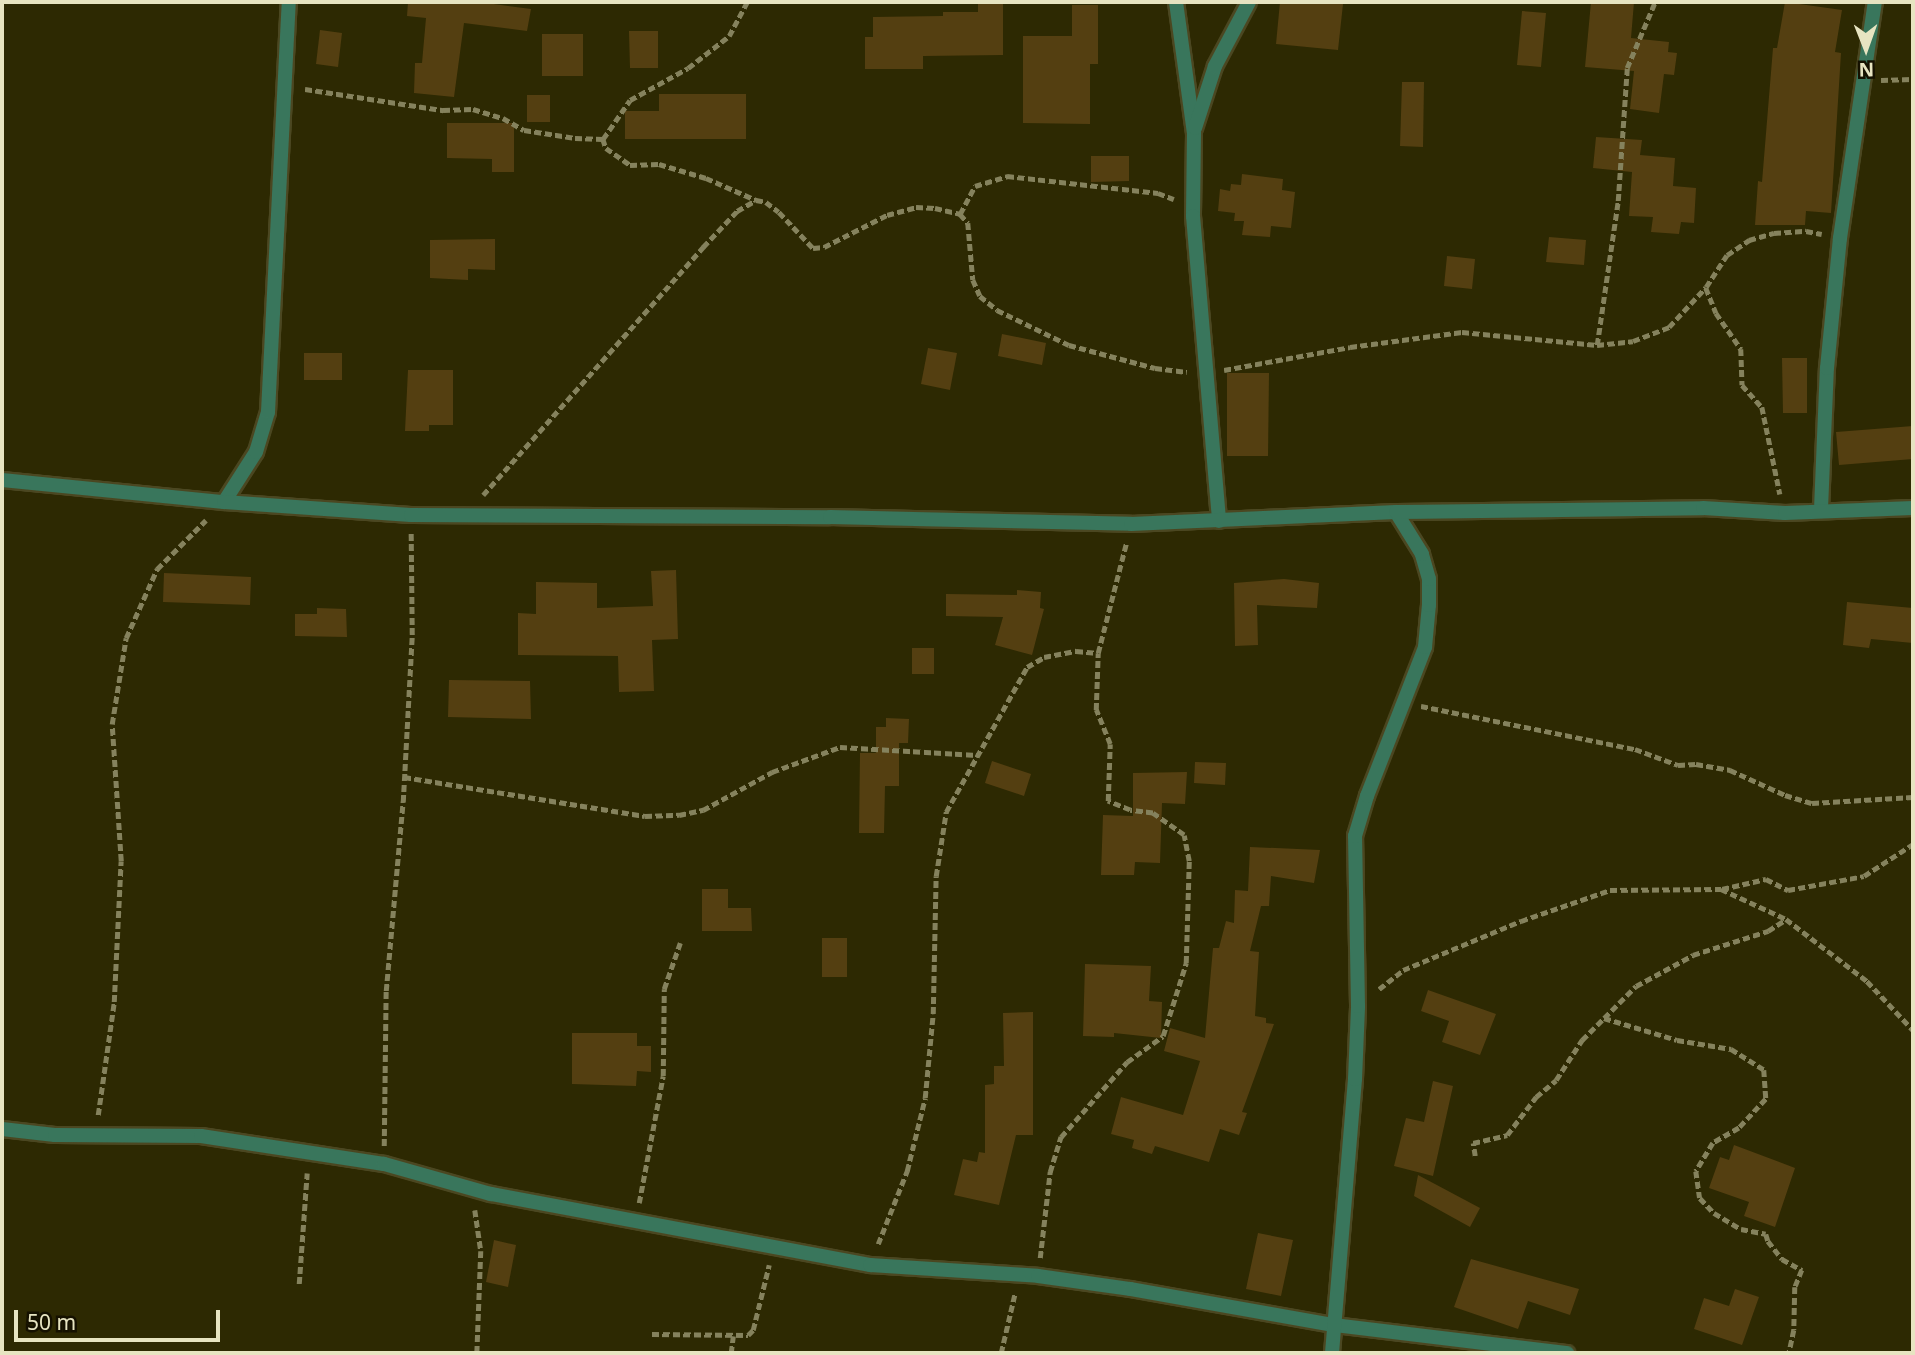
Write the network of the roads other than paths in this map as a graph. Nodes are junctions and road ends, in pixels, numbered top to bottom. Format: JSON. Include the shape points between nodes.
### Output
{"nodes":[{"id":1,"x":289,"y":2,"type":"edge"},
{"id":2,"x":1176,"y":2,"type":"edge"},
{"id":3,"x":1250,"y":2,"type":"edge"},
{"id":4,"x":1875,"y":2,"type":"edge"},
{"id":5,"x":1194,"y":133,"type":"junction"},
{"id":6,"x":2,"y":480,"type":"edge"},
{"id":7,"x":225,"y":502,"type":"junction"},
{"id":8,"x":1913,"y":508,"type":"edge"},
{"id":9,"x":1822,"y":509,"type":"junction"},
{"id":10,"x":1396,"y":512,"type":"junction"},
{"id":11,"x":1219,"y":521,"type":"junction"},
{"id":12,"x":2,"y":1129,"type":"edge"},
{"id":13,"x":1334,"y":1325,"type":"junction"},
{"id":14,"x":1332,"y":1353,"type":"edge"},
{"id":15,"x":1567,"y":1353,"type":"edge"}],
"edges":[{"from":1,"to":7,"type":"street","via":[[268,412],[256,452]]},
{"from":2,"to":5,"type":"street"},
{"from":3,"to":5,"type":"street","via":[[1215,66]]},
{"from":4,"to":9,"type":"street","via":[[1840,238],[1827,368]]},
{"from":5,"to":11,"type":"street","via":[[1193,216]]},
{"from":6,"to":7,"type":"street"},
{"from":7,"to":11,"type":"street","via":[[411,515],[830,516],[1131,524]]},
{"from":8,"to":9,"type":"street"},
{"from":9,"to":10,"type":"street","via":[[1785,513],[1703,508]]},
{"from":10,"to":11,"type":"street"},
{"from":10,"to":13,"type":"street","via":[[1422,554],[1429,579],[1425,647],[1355,836],[1355,1079]]},
{"from":12,"to":13,"type":"street","via":[[55,1135],[201,1136],[310,1152],[384,1164],[471,1189],[870,1265],[1038,1276]]},
{"from":13,"to":14,"type":"street"},
{"from":13,"to":15,"type":"street"}]}
